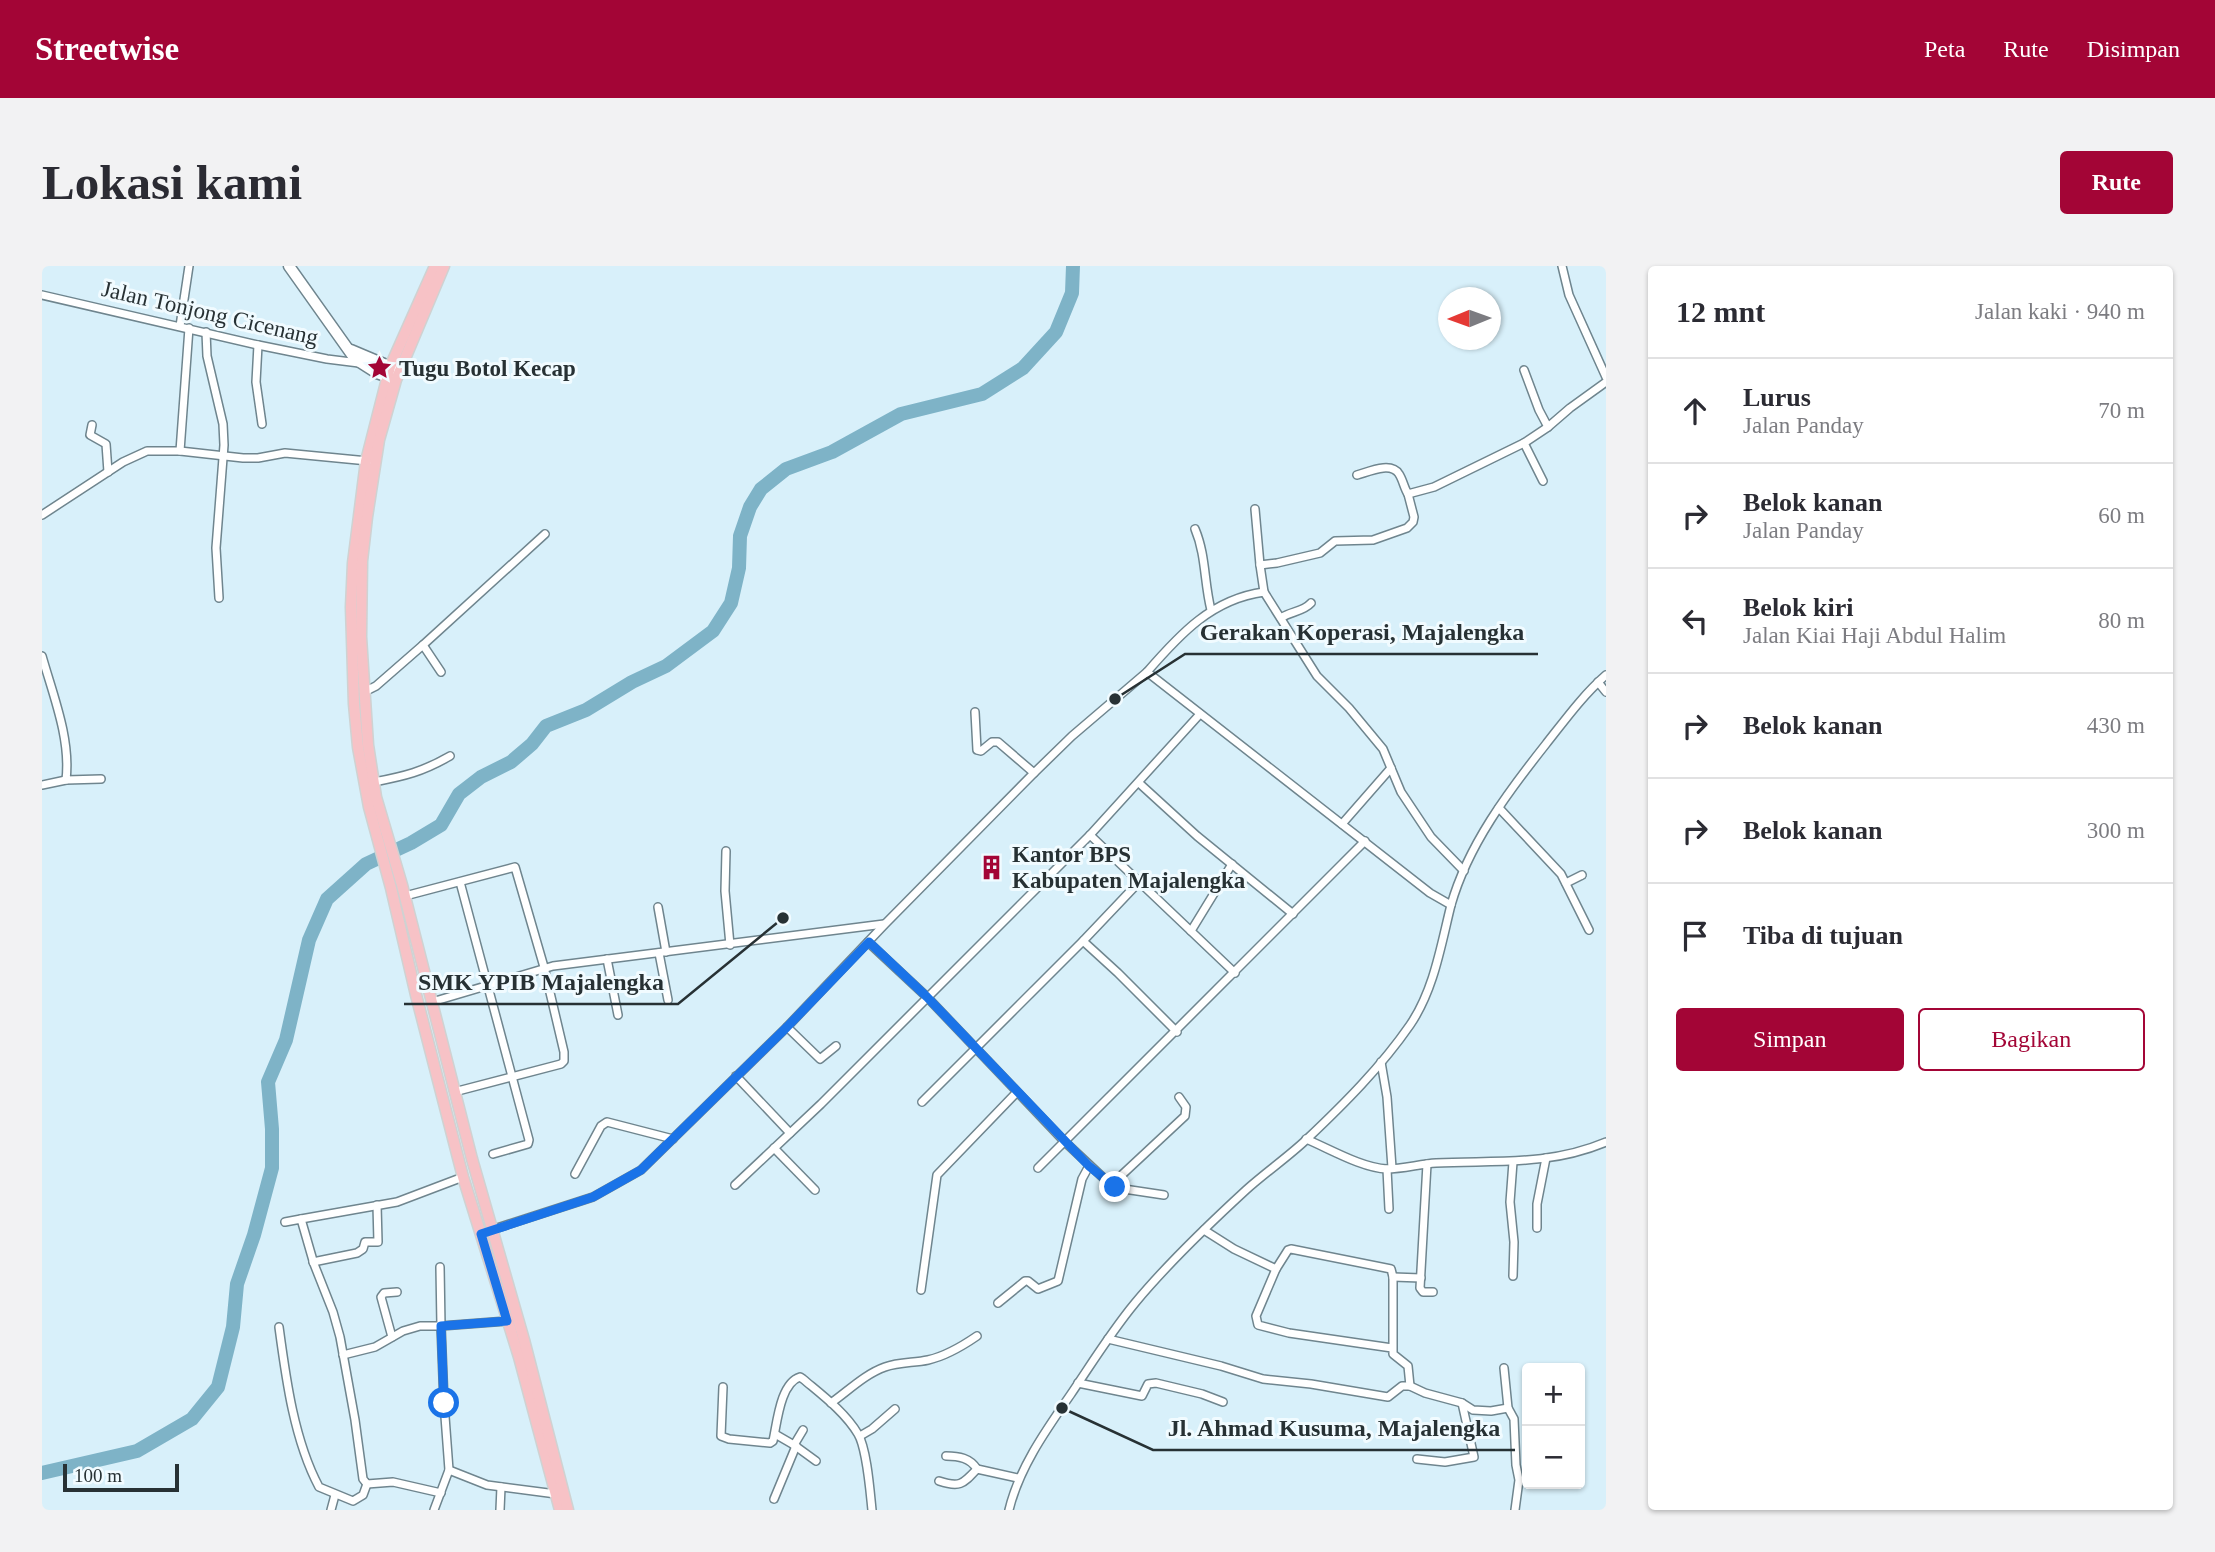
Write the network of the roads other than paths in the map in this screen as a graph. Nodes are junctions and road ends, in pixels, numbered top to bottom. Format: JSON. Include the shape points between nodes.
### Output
{"nodes":[{"id":1,"x":189,"y":266,"type":"edge"},
{"id":2,"x":289,"y":266,"type":"edge"},
{"id":3,"x":435,"y":266,"type":"edge"},
{"id":4,"x":444,"y":266,"type":"edge"},
{"id":5,"x":1562,"y":266,"type":"edge"},
{"id":6,"x":42,"y":295,"type":"edge"},
{"id":7,"x":180,"y":326,"type":"junction"},
{"id":8,"x":189,"y":328,"type":"junction"},
{"id":9,"x":206,"y":332,"type":"junction"},
{"id":10,"x":258,"y":345,"type":"junction"},
{"id":11,"x":365,"y":360,"type":"junction"},
{"id":12,"x":1524,"y":370,"type":"dead end"},
{"id":13,"x":393,"y":373,"type":"junction"},
{"id":14,"x":1606,"y":380,"type":"edge"},
{"id":15,"x":262,"y":424,"type":"dead end"},
{"id":16,"x":92,"y":425,"type":"dead end"},
{"id":17,"x":1548,"y":427,"type":"junction"},
{"id":18,"x":1524,"y":443,"type":"junction"},
{"id":19,"x":180,"y":451,"type":"junction"},
{"id":20,"x":221,"y":455,"type":"junction"},
{"id":21,"x":371,"y":462,"type":"junction"},
{"id":22,"x":108,"y":472,"type":"junction"},
{"id":23,"x":1356,"y":475,"type":"dead end"},
{"id":24,"x":1543,"y":481,"type":"dead end"},
{"id":25,"x":1408,"y":494,"type":"junction"},
{"id":26,"x":1255,"y":509,"type":"dead end"},
{"id":27,"x":42,"y":515,"type":"edge"},
{"id":28,"x":1195,"y":529,"type":"dead end"},
{"id":29,"x":545,"y":534,"type":"dead end"},
{"id":30,"x":1260,"y":565,"type":"junction"},
{"id":31,"x":1264,"y":592,"type":"junction"},
{"id":32,"x":219,"y":598,"type":"dead end"},
{"id":33,"x":1311,"y":603,"type":"dead end"},
{"id":34,"x":1211,"y":610,"type":"junction"},
{"id":35,"x":1281,"y":618,"type":"junction"},
{"id":36,"x":424,"y":645,"type":"junction"},
{"id":37,"x":42,"y":656,"type":"edge"},
{"id":38,"x":441,"y":672,"type":"dead end"},
{"id":39,"x":1147,"y":672,"type":"junction"},
{"id":40,"x":1606,"y":675,"type":"edge"},
{"id":41,"x":1598,"y":682,"type":"junction"},
{"id":42,"x":364,"y":692,"type":"junction"},
{"id":43,"x":1606,"y":692,"type":"edge"},
{"id":44,"x":975,"y":712,"type":"dead end"},
{"id":45,"x":1200,"y":714,"type":"junction"},
{"id":46,"x":450,"y":756,"type":"dead end"},
{"id":47,"x":1391,"y":768,"type":"junction"},
{"id":48,"x":1034,"y":773,"type":"junction"},
{"id":49,"x":101,"y":779,"type":"dead end"},
{"id":50,"x":69,"y":780,"type":"junction"},
{"id":51,"x":374,"y":782,"type":"junction"},
{"id":52,"x":1139,"y":783,"type":"junction"},
{"id":53,"x":42,"y":785,"type":"edge"},
{"id":54,"x":1499,"y":808,"type":"junction"},
{"id":55,"x":1342,"y":824,"type":"junction"},
{"id":56,"x":379,"y":828,"type":"junction"},
{"id":57,"x":1090,"y":835,"type":"junction"},
{"id":58,"x":1365,"y":841,"type":"junction"},
{"id":59,"x":726,"y":851,"type":"dead end"},
{"id":60,"x":1232,"y":864,"type":"junction"},
{"id":61,"x":1464,"y":871,"type":"junction"},
{"id":62,"x":1582,"y":875,"type":"dead end"},
{"id":63,"x":1140,"y":881,"type":"junction"},
{"id":64,"x":460,"y":882,"type":"junction"},
{"id":65,"x":1566,"y":883,"type":"junction"},
{"id":66,"x":399,"y":890,"type":"junction"},
{"id":67,"x":1451,"y":905,"type":"junction"},
{"id":68,"x":658,"y":907,"type":"dead end"},
{"id":69,"x":1293,"y":914,"type":"junction"},
{"id":70,"x":884,"y":924,"type":"junction"},
{"id":71,"x":1589,"y":930,"type":"dead end"},
{"id":72,"x":1191,"y":931,"type":"junction"},
{"id":73,"x":1083,"y":941,"type":"junction"},
{"id":74,"x":869,"y":942,"type":"junction"},
{"id":75,"x":730,"y":945,"type":"junction"},
{"id":76,"x":662,"y":952,"type":"junction"},
{"id":77,"x":607,"y":959,"type":"junction"},
{"id":78,"x":544,"y":967,"type":"junction"},
{"id":79,"x":1235,"y":973,"type":"junction"},
{"id":80,"x":489,"y":986,"type":"junction"},
{"id":81,"x":927,"y":997,"type":"junction"},
{"id":82,"x":668,"y":1000,"type":"dead end"},
{"id":83,"x":432,"y":1002,"type":"junction"},
{"id":84,"x":618,"y":1015,"type":"dead end"},
{"id":85,"x":787,"y":1027,"type":"junction"},
{"id":86,"x":1177,"y":1032,"type":"junction"},
{"id":87,"x":836,"y":1046,"type":"dead end"},
{"id":88,"x":974,"y":1047,"type":"junction"},
{"id":89,"x":1381,"y":1062,"type":"junction"},
{"id":90,"x":511,"y":1076,"type":"junction"},
{"id":91,"x":736,"y":1076,"type":"junction"},
{"id":92,"x":454,"y":1092,"type":"junction"},
{"id":93,"x":1017,"y":1092,"type":"junction"},
{"id":94,"x":1178,"y":1097,"type":"dead end"},
{"id":95,"x":922,"y":1102,"type":"dead end"},
{"id":96,"x":790,"y":1133,"type":"junction"},
{"id":97,"x":673,"y":1139,"type":"junction"},
{"id":98,"x":1306,"y":1139,"type":"junction"},
{"id":99,"x":1065,"y":1142,"type":"junction"},
{"id":100,"x":1606,"y":1142,"type":"edge"},
{"id":101,"x":774,"y":1148,"type":"junction"},
{"id":102,"x":493,"y":1154,"type":"dead end"},
{"id":103,"x":1546,"y":1158,"type":"junction"},
{"id":104,"x":1513,"y":1162,"type":"junction"},
{"id":105,"x":1427,"y":1164,"type":"junction"},
{"id":106,"x":1089,"y":1166,"type":"junction"},
{"id":107,"x":1038,"y":1168,"type":"dead end"},
{"id":108,"x":1390,"y":1169,"type":"junction"},
{"id":109,"x":575,"y":1174,"type":"dead end"},
{"id":110,"x":463,"y":1177,"type":"junction"},
{"id":111,"x":735,"y":1185,"type":"dead end"},
{"id":112,"x":1111,"y":1185,"type":"junction"},
{"id":113,"x":815,"y":1190,"type":"dead end"},
{"id":114,"x":1164,"y":1195,"type":"dead end"},
{"id":115,"x":377,"y":1205,"type":"junction"},
{"id":116,"x":1389,"y":1209,"type":"dead end"},
{"id":117,"x":301,"y":1219,"type":"junction"},
{"id":118,"x":285,"y":1222,"type":"dead end"},
{"id":119,"x":1537,"y":1228,"type":"dead end"},
{"id":120,"x":1204,"y":1230,"type":"junction"},
{"id":121,"x":486,"y":1232,"type":"junction"},
{"id":122,"x":313,"y":1262,"type":"junction"},
{"id":123,"x":440,"y":1267,"type":"dead end"},
{"id":124,"x":1276,"y":1269,"type":"junction"},
{"id":125,"x":1513,"y":1276,"type":"dead end"},
{"id":126,"x":1393,"y":1277,"type":"junction"},
{"id":127,"x":1421,"y":1278,"type":"junction"},
{"id":128,"x":921,"y":1290,"type":"dead end"},
{"id":129,"x":397,"y":1292,"type":"dead end"},
{"id":130,"x":1433,"y":1292,"type":"dead end"},
{"id":131,"x":998,"y":1303,"type":"dead end"},
{"id":132,"x":507,"y":1321,"type":"junction"},
{"id":133,"x":441,"y":1326,"type":"junction"},
{"id":134,"x":279,"y":1327,"type":"dead end"},
{"id":135,"x":977,"y":1336,"type":"dead end"},
{"id":136,"x":392,"y":1337,"type":"junction"},
{"id":137,"x":1108,"y":1339,"type":"junction"},
{"id":138,"x":1392,"y":1348,"type":"junction"},
{"id":139,"x":343,"y":1355,"type":"junction"},
{"id":140,"x":1504,"y":1368,"type":"dead end"},
{"id":141,"x":1078,"y":1383,"type":"junction"},
{"id":142,"x":1410,"y":1386,"type":"junction"},
{"id":143,"x":723,"y":1387,"type":"dead end"},
{"id":144,"x":1223,"y":1402,"type":"dead end"},
{"id":145,"x":831,"y":1403,"type":"junction"},
{"id":146,"x":1462,"y":1403,"type":"junction"},
{"id":147,"x":1508,"y":1408,"type":"junction"},
{"id":148,"x":895,"y":1409,"type":"dead end"},
{"id":149,"x":803,"y":1430,"type":"dead end"},
{"id":150,"x":775,"y":1434,"type":"junction"},
{"id":151,"x":860,"y":1436,"type":"junction"},
{"id":152,"x":795,"y":1445,"type":"junction"},
{"id":153,"x":946,"y":1456,"type":"dead end"},
{"id":154,"x":1417,"y":1460,"type":"dead end"},
{"id":155,"x":816,"y":1461,"type":"dead end"},
{"id":156,"x":977,"y":1469,"type":"junction"},
{"id":157,"x":449,"y":1470,"type":"junction"},
{"id":158,"x":1018,"y":1479,"type":"junction"},
{"id":159,"x":939,"y":1481,"type":"dead end"},
{"id":160,"x":367,"y":1484,"type":"junction"},
{"id":161,"x":501,"y":1487,"type":"junction"},
{"id":162,"x":441,"y":1493,"type":"junction"},
{"id":163,"x":556,"y":1494,"type":"junction"},
{"id":164,"x":335,"y":1495,"type":"junction"},
{"id":165,"x":774,"y":1499,"type":"dead end"},
{"id":166,"x":331,"y":1510,"type":"edge"},
{"id":167,"x":434,"y":1510,"type":"edge"},
{"id":168,"x":500,"y":1510,"type":"edge"},
{"id":169,"x":560,"y":1510,"type":"edge"},
{"id":170,"x":568,"y":1510,"type":"edge"},
{"id":171,"x":872,"y":1510,"type":"edge"},
{"id":172,"x":1009,"y":1510,"type":"edge"},
{"id":173,"x":1515,"y":1510,"type":"edge"}],
"edges":[{"from":1,"to":7,"type":"street"},
{"from":2,"to":11,"type":"main road","via":[[351,350],[360,352]]},
{"from":3,"to":13,"type":"main road"},
{"from":4,"to":13,"type":"main road"},
{"from":5,"to":14,"type":"street","via":[[1569,295]]},
{"from":6,"to":7,"type":"street","name":"Jalan Tonjong Cicenang"},
{"from":7,"to":8,"type":"street","name":"Jalan Tonjong Cicenang"},
{"from":8,"to":9,"type":"street","name":"Jalan Tonjong Cicenang"},
{"from":8,"to":19,"type":"street"},
{"from":9,"to":10,"type":"street","name":"Jalan Tonjong Cicenang"},
{"from":9,"to":20,"type":"street","via":[[223,424]]},
{"from":10,"to":11,"type":"street","name":"Jalan Tonjong Cicenang","via":[[343,362]]},
{"from":10,"to":15,"type":"street","via":[[256,382]]},
{"from":11,"to":13,"type":"main road"},
{"from":12,"to":17,"type":"street"},
{"from":13,"to":21,"type":"main road"},
{"from":14,"to":17,"type":"street"},
{"from":16,"to":22,"type":"street","via":[[90,435],[106,444]]},
{"from":17,"to":18,"type":"street"},
{"from":18,"to":24,"type":"street"},
{"from":18,"to":25,"type":"street","via":[[1434,487]]},
{"from":19,"to":20,"type":"street"},
{"from":19,"to":22,"type":"street","via":[[147,451]]},
{"from":20,"to":21,"type":"street","via":[[258,458],[285,453]]},
{"from":20,"to":32,"type":"street","via":[[216,548]]},
{"from":21,"to":42,"type":"main road","via":[[362,561]]},
{"from":21,"to":56,"type":"main road","via":[[353,563],[352,607],[358,747]]},
{"from":22,"to":27,"type":"street"},
{"from":23,"to":25,"type":"street","via":[[1394,469]]},
{"from":25,"to":30,"type":"street","via":[[1414,517],[1407,528],[1373,540],[1335,541],[1320,552]]},
{"from":26,"to":30,"type":"street"},
{"from":28,"to":34,"type":"street","via":[[1205,561]]},
{"from":29,"to":36,"type":"street"},
{"from":30,"to":31,"type":"street"},
{"from":31,"to":34,"type":"street"},
{"from":31,"to":35,"type":"street"},
{"from":33,"to":35,"type":"street"},
{"from":34,"to":39,"type":"street"},
{"from":35,"to":47,"type":"street","via":[[1307,663],[1383,749]]},
{"from":36,"to":38,"type":"street"},
{"from":36,"to":42,"type":"street"},
{"from":37,"to":50,"type":"street","via":[[64,740]]},
{"from":39,"to":45,"type":"street"},
{"from":39,"to":48,"type":"street"},
{"from":40,"to":41,"type":"street"},
{"from":41,"to":43,"type":"street"},
{"from":41,"to":54,"type":"street"},
{"from":42,"to":51,"type":"main road"},
{"from":44,"to":48,"type":"street","via":[[977,750],[996,741]]},
{"from":45,"to":52,"type":"street"},
{"from":45,"to":55,"type":"street"},
{"from":46,"to":51,"type":"street","via":[[426,770]]},
{"from":47,"to":55,"type":"street"},
{"from":47,"to":61,"type":"street","via":[[1431,837]]},
{"from":48,"to":70,"type":"street"},
{"from":49,"to":50,"type":"street"},
{"from":50,"to":53,"type":"street"},
{"from":51,"to":56,"type":"main road"},
{"from":52,"to":57,"type":"street"},
{"from":52,"to":60,"type":"street"},
{"from":54,"to":61,"type":"street"},
{"from":54,"to":65,"type":"street"},
{"from":55,"to":58,"type":"street"},
{"from":56,"to":66,"type":"main road"},
{"from":57,"to":63,"type":"street"},
{"from":57,"to":81,"type":"street"},
{"from":58,"to":67,"type":"street"},
{"from":58,"to":69,"type":"street"},
{"from":59,"to":75,"type":"street"},
{"from":60,"to":69,"type":"street"},
{"from":60,"to":72,"type":"street"},
{"from":61,"to":67,"type":"street"},
{"from":62,"to":65,"type":"street"},
{"from":63,"to":72,"type":"street"},
{"from":63,"to":73,"type":"street"},
{"from":64,"to":66,"type":"street"},
{"from":64,"to":78,"type":"street","via":[[516,868]]},
{"from":64,"to":80,"type":"street"},
{"from":65,"to":71,"type":"street"},
{"from":66,"to":83,"type":"main road"},
{"from":66,"to":110,"type":"main road","via":[[416,995]]},
{"from":67,"to":89,"type":"street","via":[[1425,998]]},
{"from":68,"to":76,"type":"street"},
{"from":69,"to":79,"type":"street"},
{"from":70,"to":74,"type":"street"},
{"from":70,"to":75,"type":"street"},
{"from":72,"to":79,"type":"street"},
{"from":73,"to":86,"type":"street"},
{"from":73,"to":88,"type":"street"},
{"from":74,"to":81,"type":"street"},
{"from":74,"to":85,"type":"street"},
{"from":75,"to":76,"type":"street"},
{"from":76,"to":77,"type":"street"},
{"from":76,"to":82,"type":"street"},
{"from":77,"to":78,"type":"street"},
{"from":77,"to":84,"type":"street"},
{"from":78,"to":80,"type":"street"},
{"from":78,"to":90,"type":"street","via":[[565,1058],[561,1064]]},
{"from":79,"to":86,"type":"street"},
{"from":80,"to":83,"type":"street"},
{"from":80,"to":90,"type":"street"},
{"from":81,"to":88,"type":"street"},
{"from":81,"to":96,"type":"street"},
{"from":83,"to":92,"type":"main road"},
{"from":85,"to":87,"type":"street","via":[[820,1059]]},
{"from":85,"to":91,"type":"street"},
{"from":86,"to":99,"type":"street"},
{"from":88,"to":93,"type":"street"},
{"from":88,"to":95,"type":"street"},
{"from":89,"to":98,"type":"street"},
{"from":89,"to":108,"type":"street"},
{"from":90,"to":92,"type":"street"},
{"from":90,"to":102,"type":"street","via":[[528,1143]]},
{"from":91,"to":96,"type":"street"},
{"from":91,"to":97,"type":"street"},
{"from":92,"to":121,"type":"main road"},
{"from":93,"to":99,"type":"street"},
{"from":93,"to":128,"type":"street","via":[[937,1175]]},
{"from":94,"to":112,"type":"street","via":[[1186,1107],[1185,1116]]},
{"from":96,"to":101,"type":"street"},
{"from":97,"to":109,"type":"street","via":[[607,1122]]},
{"from":97,"to":121,"type":"street","via":[[618,1185]]},
{"from":98,"to":108,"type":"street","via":[[1361,1163]]},
{"from":98,"to":120,"type":"street"},
{"from":99,"to":106,"type":"street"},
{"from":99,"to":107,"type":"street"},
{"from":100,"to":103,"type":"street"},
{"from":101,"to":111,"type":"street"},
{"from":101,"to":113,"type":"street"},
{"from":103,"to":104,"type":"street"},
{"from":103,"to":119,"type":"street"},
{"from":104,"to":105,"type":"street"},
{"from":104,"to":125,"type":"street"},
{"from":105,"to":108,"type":"street"},
{"from":105,"to":127,"type":"street"},
{"from":106,"to":112,"type":"street"},
{"from":106,"to":131,"type":"street","via":[[1058,1282],[1038,1289],[1025,1281]]},
{"from":108,"to":116,"type":"street"},
{"from":110,"to":115,"type":"street"},
{"from":110,"to":121,"type":"main road"},
{"from":112,"to":114,"type":"street"},
{"from":115,"to":117,"type":"street"},
{"from":115,"to":122,"type":"street","via":[[378,1242],[365,1242],[360,1252]]},
{"from":117,"to":118,"type":"street"},
{"from":117,"to":122,"type":"street"},
{"from":120,"to":124,"type":"street"},
{"from":120,"to":137,"type":"street"},
{"from":121,"to":132,"type":"main road"},
{"from":121,"to":170,"type":"main road","via":[[524,1340]]},
{"from":122,"to":139,"type":"street","via":[[333,1312]]},
{"from":123,"to":133,"type":"street"},
{"from":124,"to":126,"type":"street","via":[[1291,1249],[1389,1268]]},
{"from":124,"to":138,"type":"street","via":[[1256,1316],[1258,1325]]},
{"from":126,"to":127,"type":"street"},
{"from":126,"to":138,"type":"street"},
{"from":127,"to":130,"type":"street","via":[[1421,1291]]},
{"from":129,"to":136,"type":"street","via":[[381,1297]]},
{"from":132,"to":133,"type":"street"},
{"from":132,"to":163,"type":"main road"},
{"from":133,"to":136,"type":"street","via":[[420,1326]]},
{"from":133,"to":157,"type":"street"},
{"from":134,"to":164,"type":"street","via":[[287,1385],[307,1461],[319,1487]]},
{"from":135,"to":145,"type":"street","via":[[945,1354],[885,1367]]},
{"from":136,"to":139,"type":"street"},
{"from":137,"to":141,"type":"street"},
{"from":137,"to":142,"type":"street","via":[[1263,1379],[1388,1397],[1402,1386]]},
{"from":138,"to":142,"type":"street","via":[[1395,1357],[1408,1366]]},
{"from":139,"to":160,"type":"street","via":[[360,1469]]},
{"from":140,"to":147,"type":"street"},
{"from":141,"to":144,"type":"street","via":[[1142,1396],[1148,1384],[1156,1383]]},
{"from":141,"to":158,"type":"street"},
{"from":142,"to":146,"type":"street"},
{"from":143,"to":150,"type":"street","via":[[721,1436],[770,1443]]},
{"from":145,"to":150,"type":"street","via":[[800,1377],[794,1379],[783,1397]]},
{"from":145,"to":151,"type":"street"},
{"from":146,"to":147,"type":"street","via":[[1473,1410]]},
{"from":146,"to":154,"type":"street","via":[[1474,1457]]},
{"from":147,"to":173,"type":"street","via":[[1514,1419],[1519,1480]]},
{"from":148,"to":151,"type":"street"},
{"from":149,"to":152,"type":"street"},
{"from":150,"to":152,"type":"street"},
{"from":151,"to":171,"type":"street"},
{"from":152,"to":155,"type":"street"},
{"from":152,"to":165,"type":"street"},
{"from":153,"to":156,"type":"street","via":[[964,1458]]},
{"from":156,"to":158,"type":"street"},
{"from":156,"to":159,"type":"street","via":[[959,1485]]},
{"from":157,"to":161,"type":"street"},
{"from":157,"to":162,"type":"street"},
{"from":158,"to":172,"type":"street"},
{"from":160,"to":162,"type":"street","via":[[393,1482]]},
{"from":160,"to":164,"type":"street","via":[[363,1495],[353,1501]]},
{"from":161,"to":163,"type":"street"},
{"from":161,"to":168,"type":"street"},
{"from":162,"to":167,"type":"street"},
{"from":163,"to":169,"type":"main road"},
{"from":164,"to":166,"type":"street"}]}
